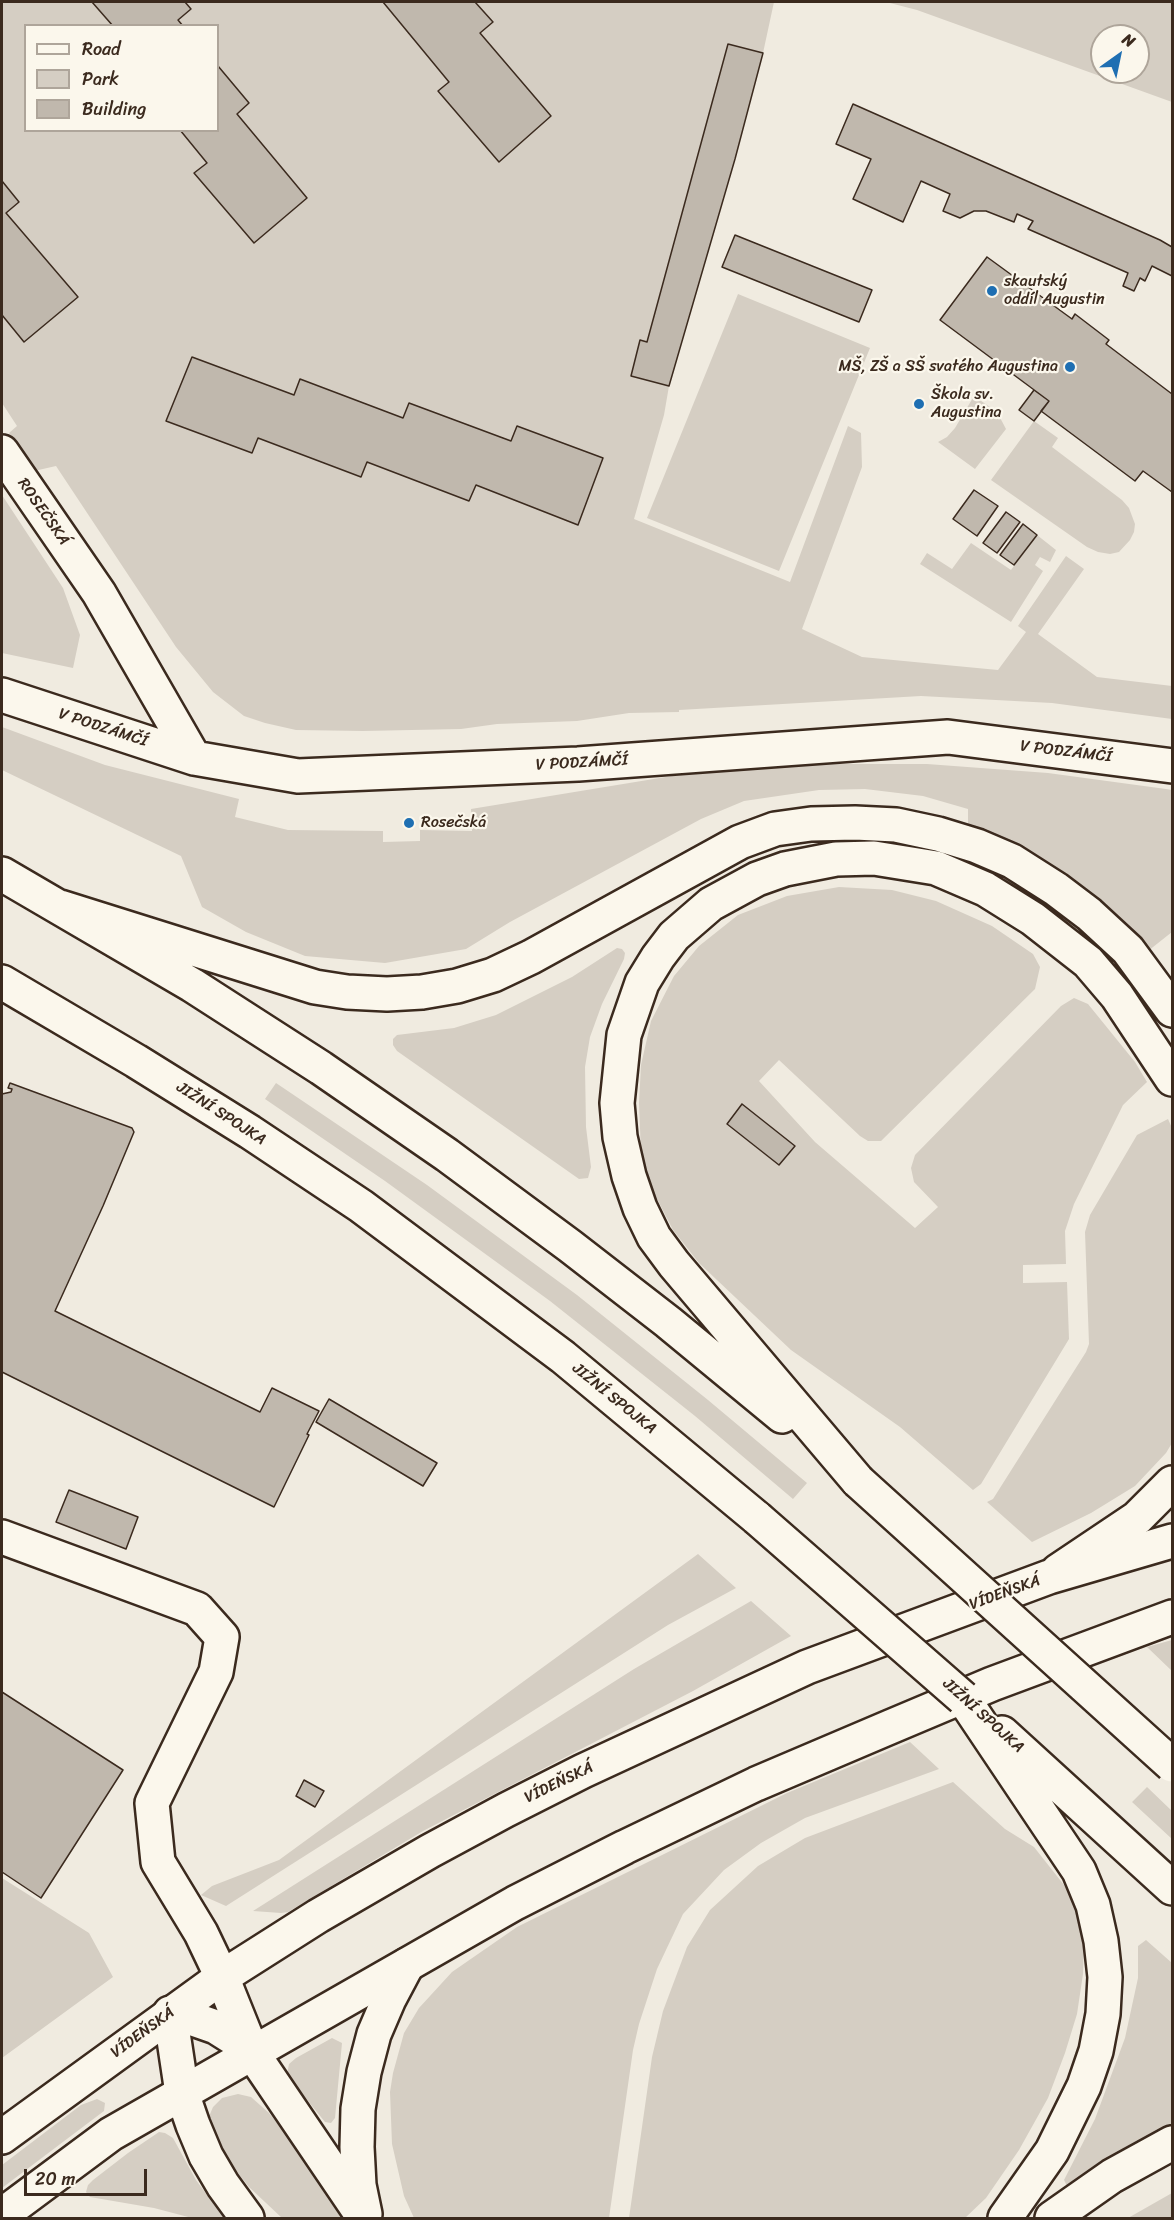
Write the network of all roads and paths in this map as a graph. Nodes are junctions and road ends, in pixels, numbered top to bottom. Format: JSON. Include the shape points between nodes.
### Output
{"nodes":[{"id":1,"x":2,"y":452,"type":"edge"},
{"id":2,"x":2,"y":695,"type":"edge"},
{"id":3,"x":194,"y":758,"type":"junction"},
{"id":4,"x":1173,"y":766,"type":"edge"},
{"id":5,"x":2,"y":874,"type":"edge"},
{"id":6,"x":60,"y":907,"type":"junction"},
{"id":7,"x":2,"y":982,"type":"edge"},
{"id":8,"x":1173,"y":1010,"type":"edge"},
{"id":9,"x":1173,"y":1079,"type":"edge"},
{"id":10,"x":858,"y":1481,"type":"junction"},
{"id":11,"x":1173,"y":1483,"type":"edge"},
{"id":12,"x":2,"y":1537,"type":"edge"},
{"id":13,"x":1173,"y":1541,"type":"edge"},
{"id":14,"x":1048,"y":1577,"type":"junction"},
{"id":15,"x":1173,"y":1617,"type":"edge"},
{"id":16,"x":963,"y":1698,"type":"junction"},
{"id":17,"x":1173,"y":1765,"type":"edge"},
{"id":18,"x":1173,"y":1888,"type":"edge"},
{"id":19,"x":407,"y":1965,"type":"junction"},
{"id":20,"x":222,"y":1977,"type":"junction"},
{"id":21,"x":170,"y":2013,"type":"junction"},
{"id":22,"x":253,"y":2054,"type":"junction"},
{"id":23,"x":182,"y":2093,"type":"junction"},
{"id":24,"x":2,"y":2137,"type":"edge"},
{"id":25,"x":1173,"y":2143,"type":"edge"},
{"id":26,"x":2,"y":2215,"type":"edge"},
{"id":27,"x":247,"y":2218,"type":"edge"},
{"id":28,"x":365,"y":2218,"type":"edge"},
{"id":29,"x":1005,"y":2218,"type":"edge"},
{"id":30,"x":1052,"y":2218,"type":"edge"}],
"edges":[{"from":1,"to":3,"type":"main road","name":"ROSEČSKÁ","via":[[99,593]]},
{"from":2,"to":3,"type":"main road","name":"V PODZÁMČÍ"},
{"from":3,"to":4,"type":"main road","name":"V PODZÁMČÍ","via":[[298,776],[578,764],[948,737]]},
{"from":5,"to":6,"type":"main road"},
{"from":6,"to":8,"type":"main road","via":[[315,987],[387,994],[422,992],[458,986],[522,962],[740,842],[775,830],[812,824],[897,825],[977,846],[1012,861],[1056,889],[1128,950]]},
{"from":6,"to":10,"type":"main road","via":[[321,1068],[447,1155],[668,1322]]},
{"from":7,"to":16,"type":"main road","name":"JIŽNÍ SPOJKA","bridge":true,"via":[[250,1132],[360,1206],[563,1358],[758,1518]]},
{"from":9,"to":10,"type":"main road","via":[[1117,996],[1088,962],[1033,919],[985,889],[936,868],[874,858],[785,869],[732,890],[674,936],[642,983],[624,1035],[617,1103],[629,1176],[654,1237],[674,1264]]},
{"from":10,"to":17,"type":"main road","bridge":true},
{"from":11,"to":14,"type":"main road","via":[[1137,1518]]},
{"from":12,"to":20,"type":"main road","via":[[197,1609],[222,1637],[216,1672],[152,1803],[158,1862],[201,1933]]},
{"from":13,"to":14,"type":"main road","name":"VÍDEŇSKÁ"},
{"from":14,"to":20,"type":"main road","name":"VÍDEŇSKÁ","via":[[807,1667],[583,1771],[430,1851]]},
{"from":15,"to":19,"type":"main road","via":[[992,1684],[756,1784],[525,1898]]},
{"from":16,"to":18,"type":"main road","name":"JIŽNÍ SPOJKA"},
{"from":16,"to":29,"type":"main road","via":[[1079,1871],[1093,1905],[1105,1977],[1096,2051],[1071,2115],[1052,2151]]},
{"from":19,"to":22,"type":"main road"},
{"from":19,"to":28,"type":"main road","via":[[374,2034],[364,2072],[357,2147]]},
{"from":20,"to":21,"type":"main road","name":"VÍDEŇSKÁ"},
{"from":20,"to":22,"type":"main road"},
{"from":21,"to":22,"type":"main road","via":[[216,2027]]},
{"from":21,"to":23,"type":"main road"},
{"from":21,"to":24,"type":"main road","name":"VÍDEŇSKÁ"},
{"from":22,"to":23,"type":"main road"},
{"from":22,"to":28,"type":"main road"},
{"from":23,"to":26,"type":"main road","via":[[95,2145]]},
{"from":23,"to":27,"type":"main road","via":[[207,2156]]},
{"from":25,"to":30,"type":"main road","via":[[1112,2176]]}]}
